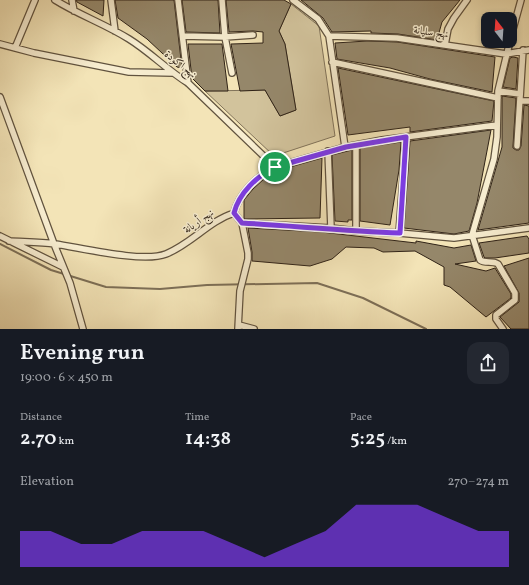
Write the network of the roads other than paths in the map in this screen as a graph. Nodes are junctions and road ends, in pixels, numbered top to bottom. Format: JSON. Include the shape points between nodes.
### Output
{"nodes":[{"id":1,"x":36,"y":0,"type":"edge"},
{"id":2,"x":56,"y":0,"type":"edge"},
{"id":3,"x":72,"y":0,"type":"edge"},
{"id":4,"x":111,"y":0,"type":"edge"},
{"id":5,"x":178,"y":0,"type":"edge"},
{"id":6,"x":222,"y":0,"type":"edge"},
{"id":7,"x":293,"y":0,"type":"edge"},
{"id":8,"x":467,"y":0,"type":"edge"},
{"id":9,"x":521,"y":0,"type":"edge"},
{"id":10,"x":74,"y":11,"type":"junction"},
{"id":11,"x":517,"y":15,"type":"edge"},
{"id":12,"x":115,"y":31,"type":"junction"},
{"id":13,"x":254,"y":35,"type":"dead end"},
{"id":14,"x":183,"y":36,"type":"junction"},
{"id":15,"x":329,"y":36,"type":"junction"},
{"id":16,"x":225,"y":37,"type":"junction"},
{"id":17,"x":0,"y":44,"type":"edge"},
{"id":18,"x":445,"y":45,"type":"junction"},
{"id":19,"x":15,"y":48,"type":"junction"},
{"id":20,"x":508,"y":48,"type":"edge"},
{"id":21,"x":526,"y":50,"type":"edge"},
{"id":22,"x":506,"y":54,"type":"junction"},
{"id":23,"x":332,"y":62,"type":"junction"},
{"id":24,"x":232,"y":72,"type":"dead end"},
{"id":25,"x":173,"y":73,"type":"junction"},
{"id":26,"x":188,"y":83,"type":"junction"},
{"id":27,"x":498,"y":91,"type":"junction"},
{"id":28,"x":520,"y":94,"type":"junction"},
{"id":29,"x":0,"y":97,"type":"edge"},
{"id":30,"x":498,"y":98,"type":"junction"},
{"id":31,"x":520,"y":101,"type":"junction"},
{"id":32,"x":529,"y":101,"type":"edge"},
{"id":33,"x":497,"y":125,"type":"junction"},
{"id":34,"x":406,"y":137,"type":"junction"},
{"id":35,"x":356,"y":146,"type":"junction"},
{"id":36,"x":517,"y":146,"type":"dead end"},
{"id":37,"x":346,"y":147,"type":"junction"},
{"id":38,"x":328,"y":151,"type":"junction"},
{"id":39,"x":275,"y":167,"type":"junction"},
{"id":40,"x":234,"y":213,"type":"junction"},
{"id":41,"x":242,"y":223,"type":"junction"},
{"id":42,"x":331,"y":228,"type":"junction"},
{"id":43,"x":529,"y":228,"type":"edge"},
{"id":44,"x":356,"y":232,"type":"junction"},
{"id":45,"x":400,"y":233,"type":"junction"},
{"id":46,"x":472,"y":234,"type":"junction"},
{"id":47,"x":0,"y":236,"type":"edge"},
{"id":48,"x":9,"y":240,"type":"junction"},
{"id":49,"x":54,"y":244,"type":"junction"},
{"id":50,"x":63,"y":267,"type":"junction"},
{"id":51,"x":239,"y":327,"type":"edge"},
{"id":52,"x":83,"y":329,"type":"edge"},
{"id":53,"x":254,"y":329,"type":"edge"},
{"id":54,"x":503,"y":329,"type":"edge"}],
"edges":[{"from":1,"to":19,"type":"street"},
{"from":2,"to":10,"type":"street","name":"نهج اكودة"},
{"from":3,"to":10,"type":"street"},
{"from":4,"to":12,"type":"street"},
{"from":5,"to":14,"type":"street"},
{"from":6,"to":16,"type":"street"},
{"from":7,"to":15,"type":"street","via":[[318,19]]},
{"from":8,"to":18,"type":"street","via":[[448,29]]},
{"from":9,"to":11,"type":"street"},
{"from":10,"to":12,"type":"street","name":"نهج اكودة"},
{"from":12,"to":25,"type":"street","name":"نهج اكودة","via":[[140,46]]},
{"from":13,"to":16,"type":"street"},
{"from":14,"to":16,"type":"street"},
{"from":14,"to":26,"type":"street"},
{"from":15,"to":18,"type":"street","name":"نهج سليانة","via":[[397,38]]},
{"from":15,"to":23,"type":"street"},
{"from":16,"to":24,"type":"street"},
{"from":17,"to":19,"type":"street"},
{"from":18,"to":22,"type":"street","name":"نهج سليانة"},
{"from":19,"to":25,"type":"street","via":[[129,72]]},
{"from":20,"to":22,"type":"street"},
{"from":21,"to":22,"type":"street","name":"نهج سليانة"},
{"from":21,"to":28,"type":"street"},
{"from":22,"to":27,"type":"street"},
{"from":23,"to":30,"type":"street"},
{"from":23,"to":37,"type":"street"},
{"from":25,"to":26,"type":"street","name":"نهج اكودة"},
{"from":26,"to":39,"type":"street","name":"نهج اكودة"},
{"from":27,"to":28,"type":"street"},
{"from":27,"to":30,"type":"street"},
{"from":28,"to":31,"type":"street"},
{"from":29,"to":49,"type":"street"},
{"from":30,"to":33,"type":"street"},
{"from":31,"to":32,"type":"street"},
{"from":31,"to":36,"type":"street"},
{"from":33,"to":34,"type":"street"},
{"from":33,"to":46,"type":"street","via":[[494,159]]},
{"from":34,"to":35,"type":"street"},
{"from":34,"to":45,"type":"street"},
{"from":35,"to":37,"type":"street"},
{"from":35,"to":44,"type":"street"},
{"from":37,"to":38,"type":"street"},
{"from":38,"to":39,"type":"street"},
{"from":38,"to":42,"type":"street"},
{"from":39,"to":40,"type":"street","via":[[255,180],[243,194]]},
{"from":40,"to":41,"type":"street"},
{"from":40,"to":49,"type":"street","name":"نهج أريانة","via":[[174,250],[158,256],[119,254]]},
{"from":41,"to":42,"type":"street"},
{"from":41,"to":51,"type":"street","via":[[248,259],[240,291]]},
{"from":42,"to":44,"type":"street"},
{"from":43,"to":46,"type":"street"},
{"from":44,"to":45,"type":"street"},
{"from":45,"to":46,"type":"street","via":[[454,238]]},
{"from":46,"to":54,"type":"street","via":[[480,260],[498,264],[514,293],[515,300],[496,315],[498,324]]},
{"from":47,"to":48,"type":"street"},
{"from":48,"to":49,"type":"street","name":"نهج أريانة"},
{"from":48,"to":50,"type":"street"},
{"from":49,"to":50,"type":"street"},
{"from":50,"to":52,"type":"street"},
{"from":51,"to":53,"type":"street"}]}
